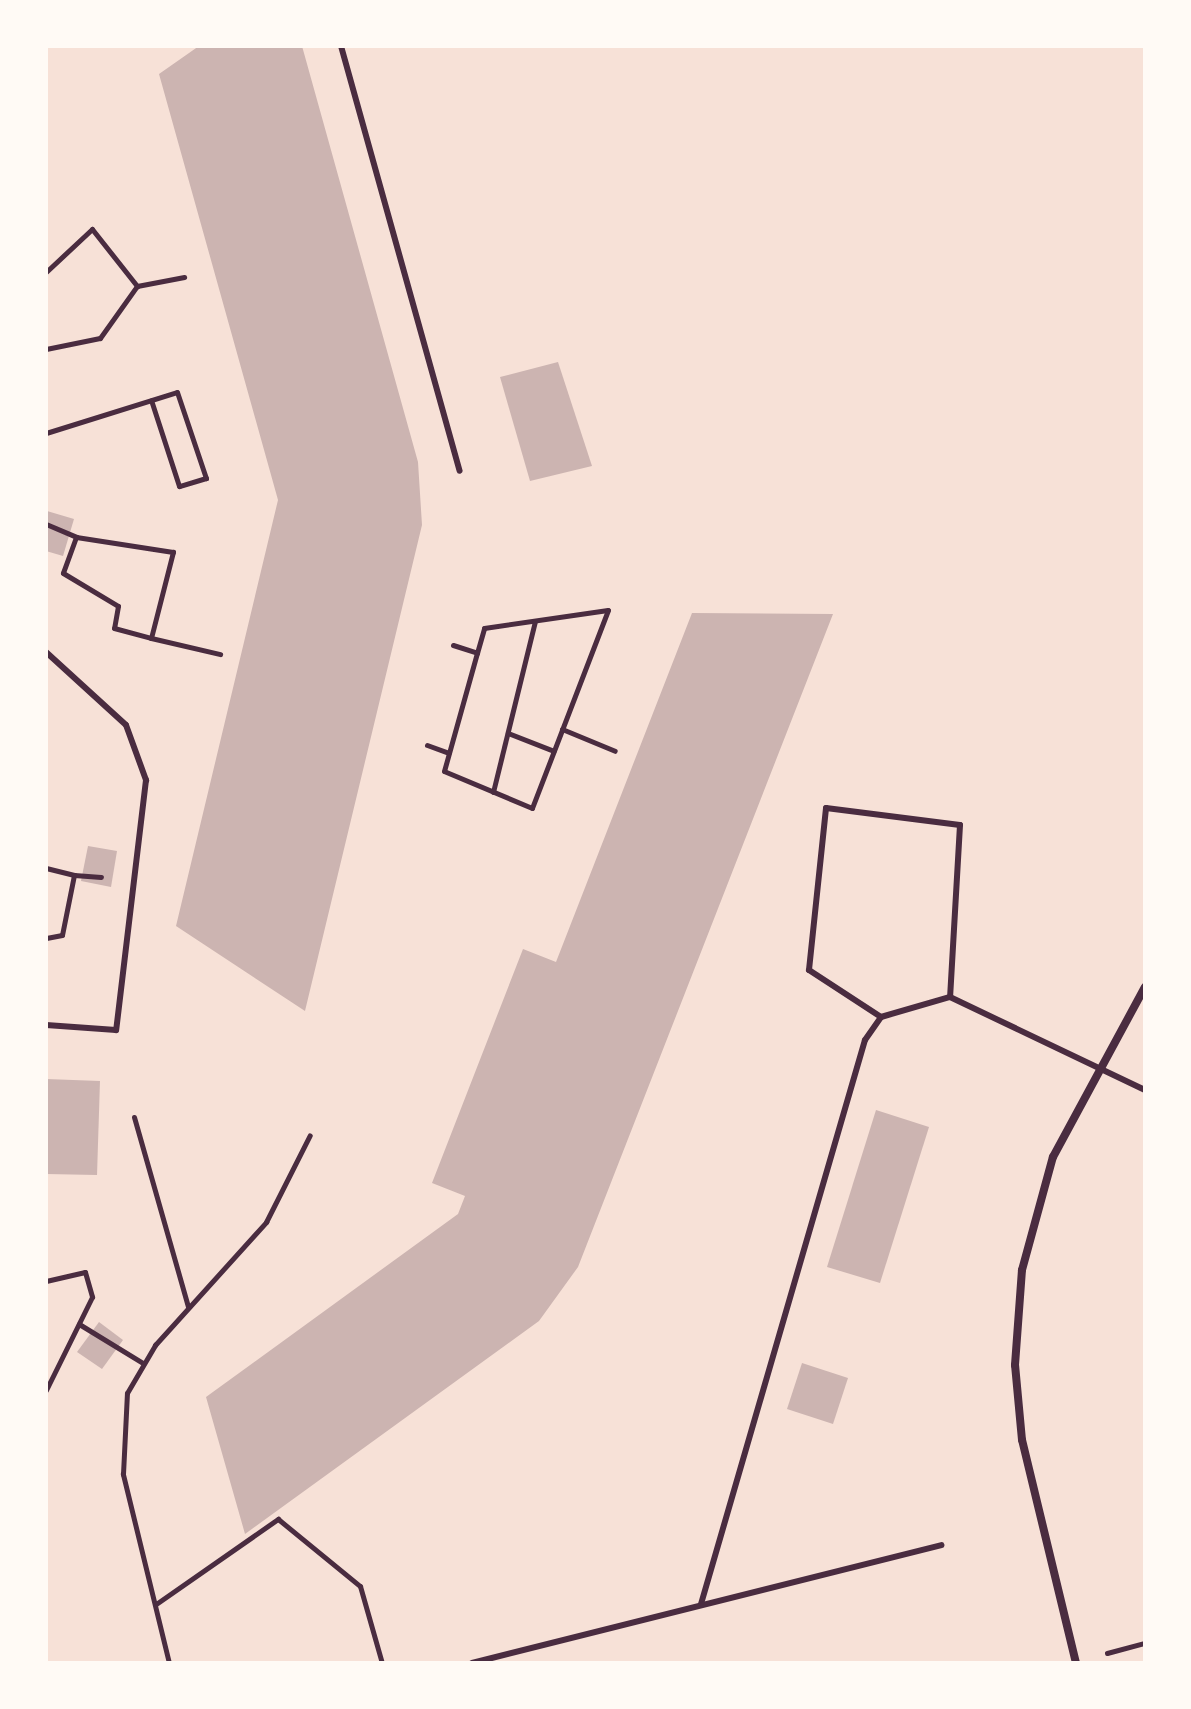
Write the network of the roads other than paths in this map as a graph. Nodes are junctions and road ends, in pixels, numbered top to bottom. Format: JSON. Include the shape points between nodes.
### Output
{"nodes":[{"id":1,"x":341,"y":46,"type":"edge"},
{"id":2,"x":460,"y":471,"type":"dead end"},
{"id":3,"x":46,"y":652,"type":"edge"},
{"id":4,"x":1145,"y":987,"type":"edge"},
{"id":5,"x":950,"y":997,"type":"junction"},
{"id":6,"x":881,"y":1017,"type":"junction"},
{"id":7,"x":46,"y":1025,"type":"edge"},
{"id":8,"x":1096,"y":1067,"type":"junction"},
{"id":9,"x":1145,"y":1090,"type":"edge"},
{"id":10,"x":941,"y":1545,"type":"dead end"},
{"id":11,"x":701,"y":1604,"type":"junction"},
{"id":12,"x":472,"y":1663,"type":"edge"},
{"id":13,"x":1076,"y":1663,"type":"edge"}],
"edges":[{"from":1,"to":2,"type":"lane"},
{"from":3,"to":7,"type":"lane","via":[[119,716],[146,780],[116,1030]]},
{"from":4,"to":8,"type":"street"},
{"from":5,"to":6,"type":"lane"},
{"from":5,"to":6,"type":"lane","via":[[960,825],[826,808],[809,970]]},
{"from":5,"to":8,"type":"lane"},
{"from":6,"to":11,"type":"lane","via":[[865,1040]]},
{"from":8,"to":9,"type":"lane"},
{"from":8,"to":13,"type":"street","via":[[1053,1157],[1022,1270],[1016,1349],[1022,1440]]},
{"from":10,"to":11,"type":"lane"},
{"from":11,"to":12,"type":"lane"}]}
